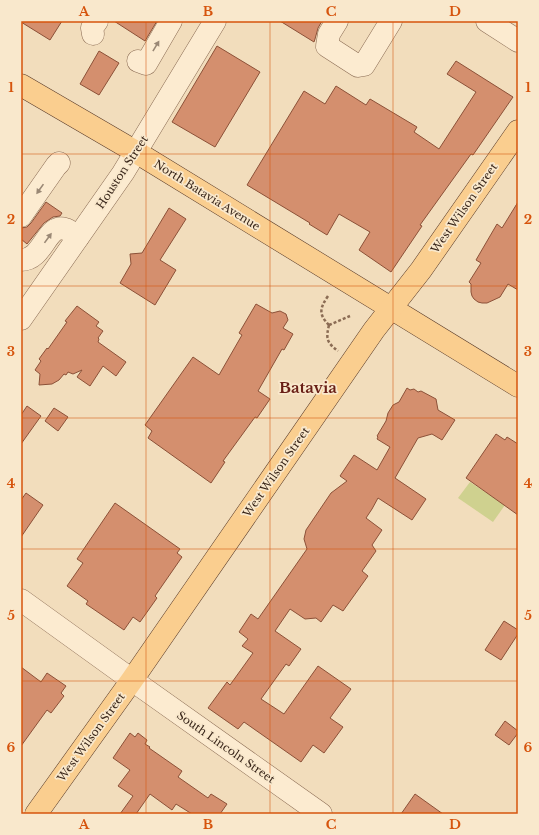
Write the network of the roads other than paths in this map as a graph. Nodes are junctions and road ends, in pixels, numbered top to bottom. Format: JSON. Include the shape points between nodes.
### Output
{"nodes":[{"id":1,"x":171,"y":21,"type":"edge"},
{"id":2,"x":215,"y":21,"type":"edge"},
{"id":3,"x":337,"y":21,"type":"edge"},
{"id":4,"x":391,"y":21,"type":"edge"},
{"id":5,"x":486,"y":21,"type":"edge"},
{"id":6,"x":518,"y":41,"type":"edge"},
{"id":7,"x":138,"y":61,"type":"dead end"},
{"id":8,"x":21,"y":85,"type":"edge"},
{"id":9,"x":518,"y":130,"type":"edge"},
{"id":10,"x":136,"y":152,"type":"junction"},
{"id":11,"x":59,"y":163,"type":"dead end"},
{"id":12,"x":21,"y":216,"type":"edge"},
{"id":13,"x":78,"y":237,"type":"junction"},
{"id":14,"x":21,"y":260,"type":"edge"},
{"id":15,"x":392,"y":308,"type":"junction"},
{"id":16,"x":23,"y":311,"type":"edge"},
{"id":17,"x":518,"y":386,"type":"edge"},
{"id":18,"x":21,"y":600,"type":"edge"},
{"id":19,"x":132,"y":680,"type":"junction"},
{"id":20,"x":36,"y":814,"type":"edge"},
{"id":21,"x":321,"y":814,"type":"edge"}],
"edges":[{"from":7,"to":1,"type":"street","one_way":true,"via":[[146,64]]},
{"from":2,"to":10,"type":"street","name":"Houston Street"},
{"from":3,"to":4,"type":"street","via":[[328,34],[327,46],[358,66],[364,65]]},
{"from":5,"to":6,"type":"street"},
{"from":8,"to":10,"type":"main road","name":"North Batavia Avenue"},
{"from":9,"to":15,"type":"main road","name":"West Wilson Street"},
{"from":10,"to":13,"type":"street","name":"Houston Street","via":[[120,179]]},
{"from":10,"to":15,"type":"main road","name":"North Batavia Avenue"},
{"from":11,"to":12,"type":"street","one_way":true},
{"from":14,"to":13,"type":"street","one_way":true,"via":[[36,255],[56,229],[66,229]]},
{"from":13,"to":16,"type":"street","name":"Houston Street"},
{"from":15,"to":17,"type":"main road","name":"North Batavia Avenue"},
{"from":15,"to":19,"type":"main road","name":"West Wilson Street","via":[[374,330]]},
{"from":18,"to":19,"type":"street","name":"South Lincoln Street"},
{"from":19,"to":20,"type":"main road","name":"West Wilson Street"},
{"from":19,"to":21,"type":"street","name":"South Lincoln Street"}]}
